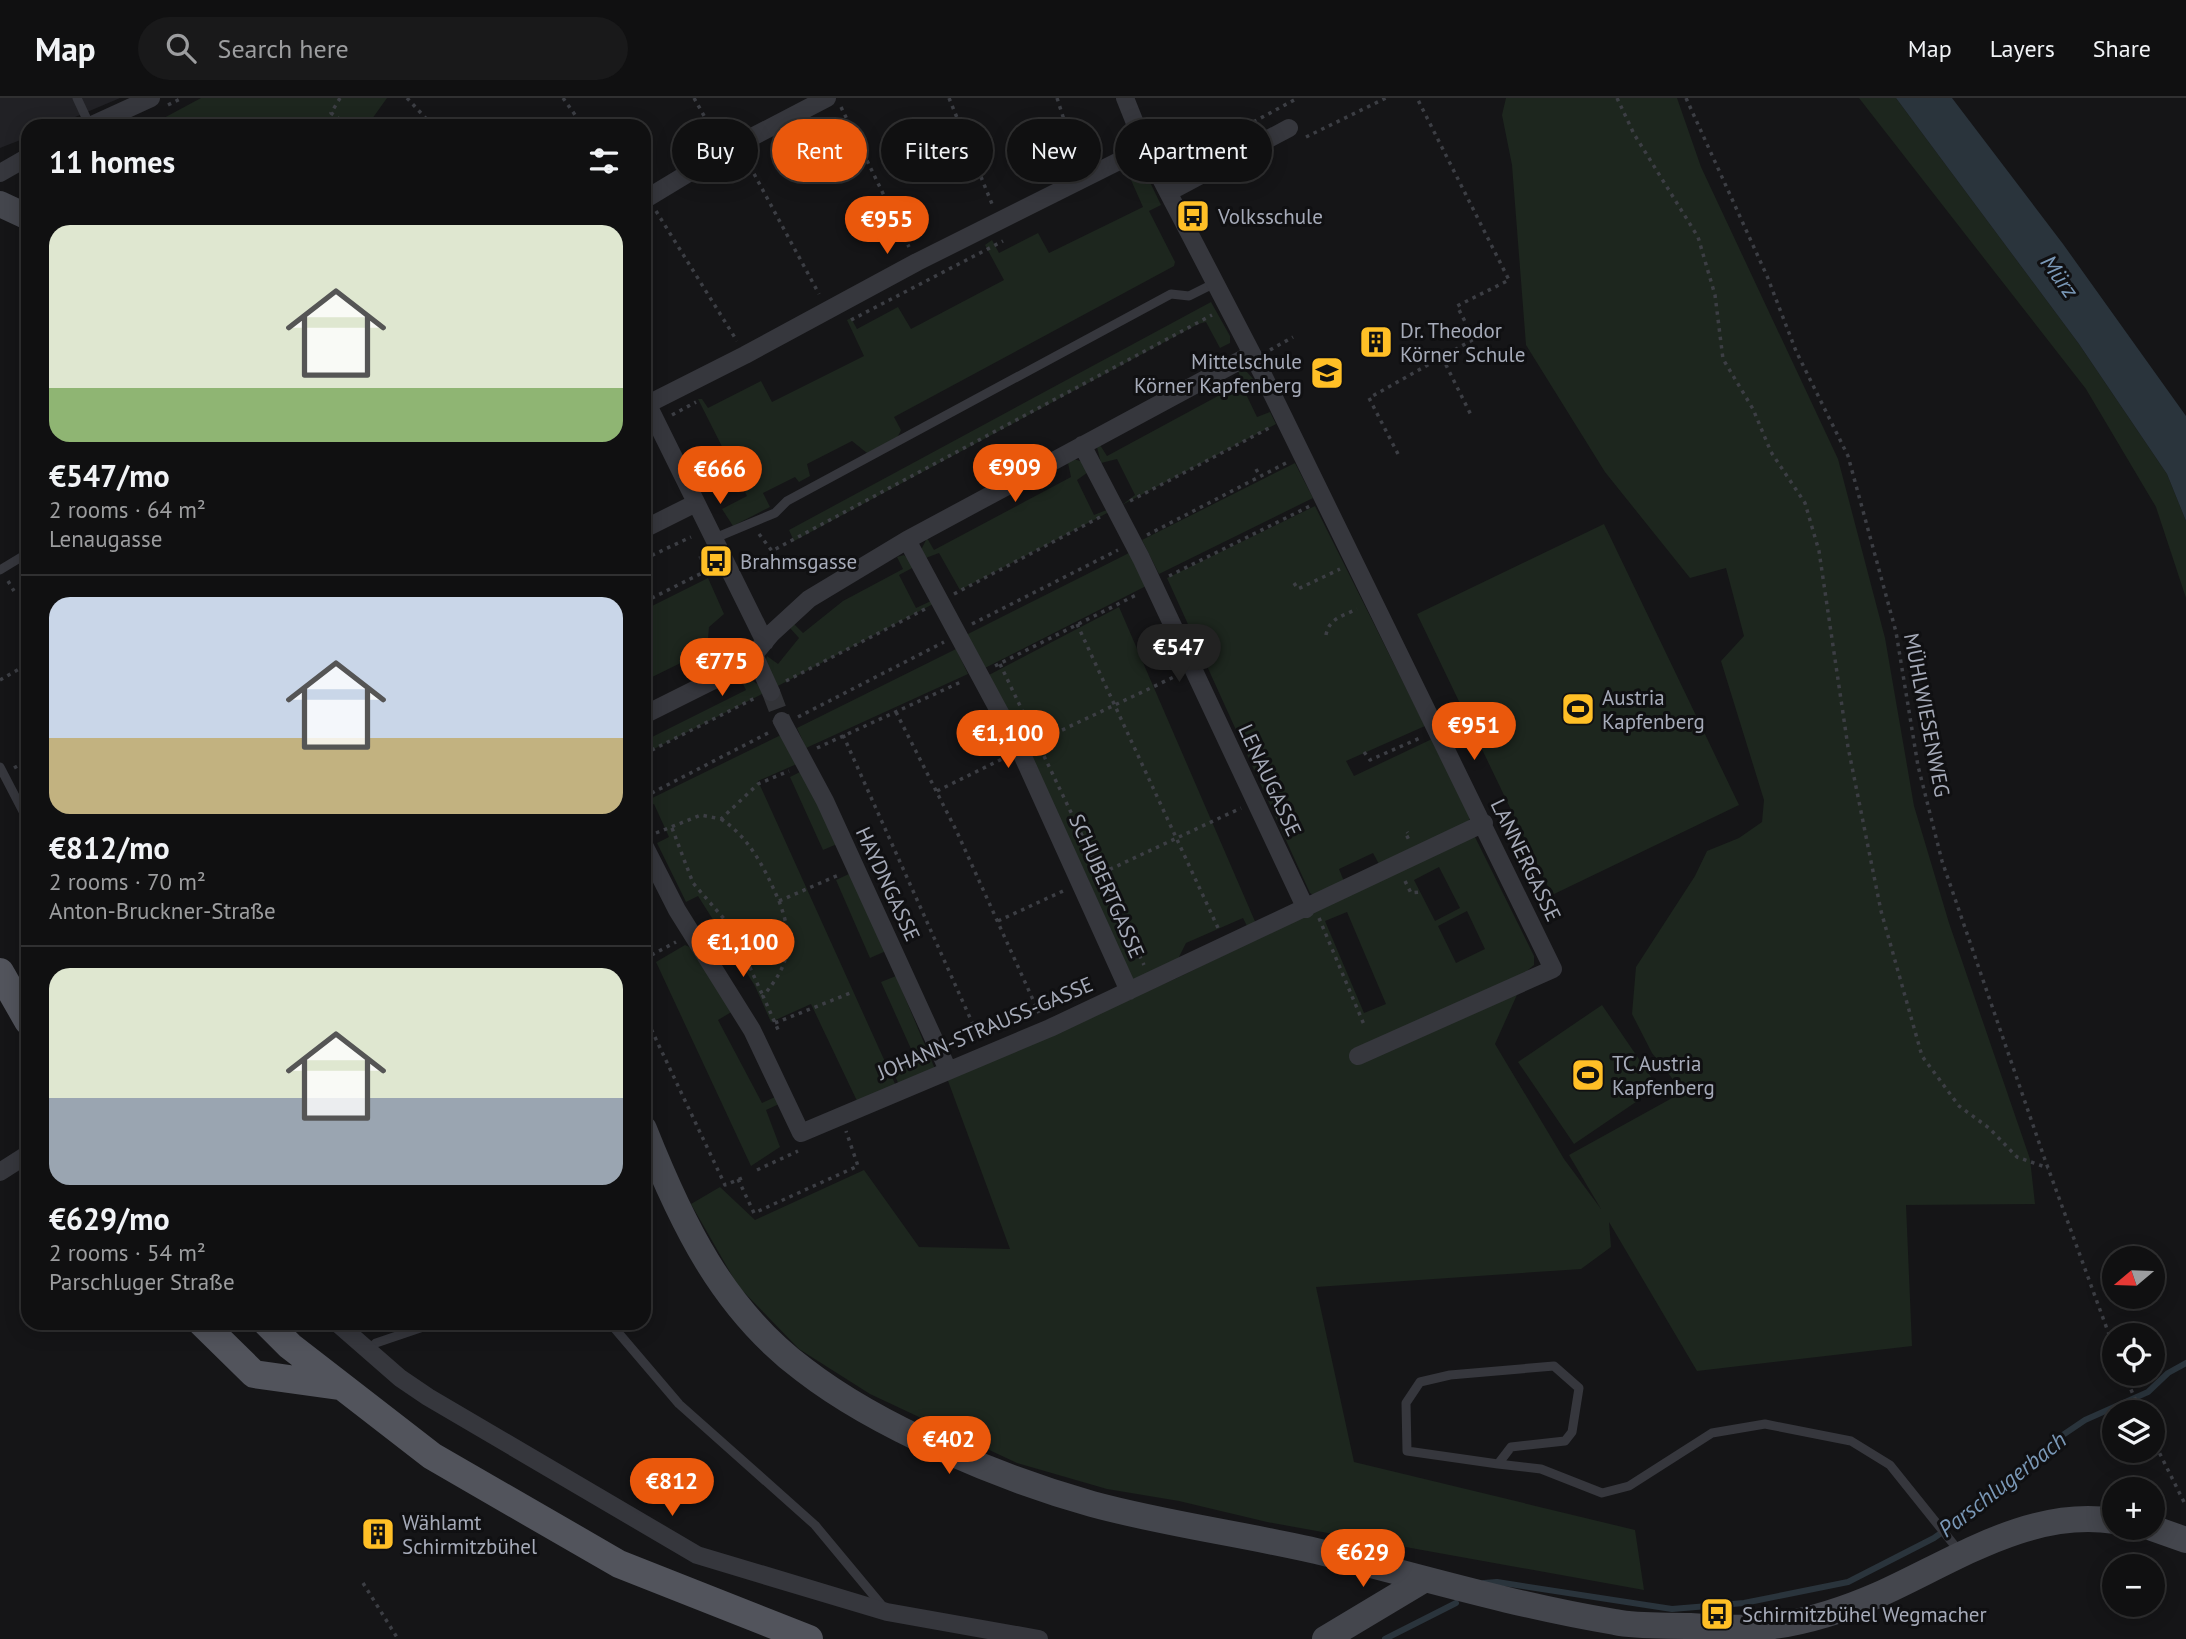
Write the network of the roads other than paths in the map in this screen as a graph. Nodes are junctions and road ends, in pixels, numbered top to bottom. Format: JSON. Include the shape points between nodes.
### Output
{"nodes":[{"id":1,"x":77,"y":98,"type":"edge"},
{"id":2,"x":151,"y":98,"type":"edge"},
{"id":3,"x":827,"y":98,"type":"edge"},
{"id":4,"x":1125,"y":98,"type":"edge"},
{"id":5,"x":87,"y":119,"type":"edge"},
{"id":6,"x":105,"y":119,"type":"edge"},
{"id":7,"x":1133,"y":119,"type":"edge"},
{"id":8,"x":1289,"y":128,"type":"road end"},
{"id":9,"x":21,"y":161,"type":"edge"},
{"id":10,"x":1115,"y":163,"type":"edge"},
{"id":11,"x":0,"y":173,"type":"edge"},
{"id":12,"x":1164,"y":182,"type":"edge"},
{"id":13,"x":1169,"y":192,"type":"junction"},
{"id":14,"x":651,"y":196,"type":"edge"},
{"id":15,"x":0,"y":204,"type":"edge"},
{"id":16,"x":21,"y":214,"type":"edge"},
{"id":17,"x":1211,"y":286,"type":"junction"},
{"id":18,"x":1261,"y":352,"type":"junction"},
{"id":19,"x":651,"y":398,"type":"edge"},
{"id":20,"x":651,"y":410,"type":"edge"},
{"id":21,"x":1082,"y":445,"type":"junction"},
{"id":22,"x":696,"y":503,"type":"junction"},
{"id":23,"x":651,"y":526,"type":"edge"},
{"id":24,"x":715,"y":538,"type":"junction"},
{"id":25,"x":907,"y":540,"type":"junction"},
{"id":26,"x":21,"y":557,"type":"edge"},
{"id":27,"x":0,"y":570,"type":"edge"},
{"id":28,"x":765,"y":642,"type":"junction"},
{"id":29,"x":755,"y":657,"type":"junction"},
{"id":30,"x":770,"y":692,"type":"tunnel mouth"},
{"id":31,"x":651,"y":712,"type":"edge"},
{"id":32,"x":784,"y":722,"type":"tunnel mouth"},
{"id":33,"x":0,"y":767,"type":"edge"},
{"id":34,"x":21,"y":808,"type":"edge"},
{"id":35,"x":1484,"y":823,"type":"junction"},
{"id":36,"x":651,"y":850,"type":"edge"},
{"id":37,"x":1306,"y":909,"type":"junction"},
{"id":38,"x":0,"y":972,"type":"edge"},
{"id":39,"x":1129,"y":990,"type":"junction"},
{"id":40,"x":21,"y":1009,"type":"edge"},
{"id":41,"x":1359,"y":1056,"type":"dead end"},
{"id":42,"x":948,"y":1070,"type":"junction"},
{"id":43,"x":651,"y":1146,"type":"edge"},
{"id":44,"x":21,"y":1158,"type":"edge"},
{"id":45,"x":1,"y":1170,"type":"edge"},
{"id":46,"x":209,"y":1330,"type":"edge"},
{"id":47,"x":274,"y":1330,"type":"edge"},
{"id":48,"x":345,"y":1330,"type":"edge"},
{"id":49,"x":414,"y":1330,"type":"edge"},
{"id":50,"x":616,"y":1330,"type":"edge"},
{"id":51,"x":368,"y":1350,"type":"junction"},
{"id":52,"x":342,"y":1387,"type":"junction"},
{"id":53,"x":1497,"y":1464,"type":"junction"},
{"id":54,"x":2102,"y":1520,"type":"edge"},
{"id":55,"x":2165,"y":1533,"type":"edge"},
{"id":56,"x":2186,"y":1540,"type":"edge"},
{"id":57,"x":1956,"y":1548,"type":"junction"},
{"id":58,"x":1425,"y":1579,"type":"junction"},
{"id":59,"x":887,"y":1612,"type":"junction"},
{"id":60,"x":808,"y":1639,"type":"edge"},
{"id":61,"x":1039,"y":1639,"type":"edge"},
{"id":62,"x":1325,"y":1639,"type":"edge"}],
"edges":[{"from":1,"to":5,"type":"lane"},
{"from":2,"to":6,"type":"street"},
{"from":3,"to":14,"type":"street","via":[[731,147]]},
{"from":4,"to":7,"type":"street","name":"LANNERGASSE"},
{"from":8,"to":13,"type":"street"},
{"from":9,"to":11,"type":"street"},
{"from":10,"to":19,"type":"street","via":[[745,355]]},
{"from":12,"to":13,"type":"street","name":"LANNERGASSE"},
{"from":13,"to":17,"type":"street","name":"LANNERGASSE"},
{"from":15,"to":16,"type":"main road"},
{"from":17,"to":18,"type":"street","name":"LANNERGASSE"},
{"from":17,"to":24,"type":"lane","via":[[1189,296],[1171,294],[787,500],[775,513]]},
{"from":18,"to":21,"type":"street"},
{"from":18,"to":35,"type":"street","name":"LANNERGASSE","via":[[1373,601]]},
{"from":20,"to":22,"type":"street"},
{"from":21,"to":25,"type":"street"},
{"from":21,"to":37,"type":"street","name":"LENAUGASSE","via":[[1154,586]]},
{"from":22,"to":23,"type":"street"},
{"from":22,"to":24,"type":"street"},
{"from":24,"to":28,"type":"street"},
{"from":25,"to":28,"type":"street","via":[[809,598]]},
{"from":25,"to":39,"type":"street","name":"SCHUBERTGASSE","via":[[1020,750]]},
{"from":26,"to":27,"type":"lane"},
{"from":28,"to":29,"type":"street"},
{"from":29,"to":30,"type":"street"},
{"from":29,"to":31,"type":"street"},
{"from":32,"to":42,"type":"street","name":"HAYDNGASSE"},
{"from":33,"to":34,"type":"lane"},
{"from":35,"to":37,"type":"street","name":"JOHANN-STRAUSS-GASSE"},
{"from":35,"to":41,"type":"street","name":"LANNERGASSE","via":[[1553,969]]},
{"from":36,"to":42,"type":"street","name":"JOHANN-STRAUSS-GASSE","via":[[677,910],[752,1030],[800,1133]]},
{"from":37,"to":39,"type":"street","name":"JOHANN-STRAUSS-GASSE"},
{"from":38,"to":40,"type":"main road"},
{"from":39,"to":42,"type":"street","name":"JOHANN-STRAUSS-GASSE"},
{"from":43,"to":58,"type":"main road","via":[[686,1228],[727,1295],[782,1353],[843,1398],[991,1468],[1093,1504]]},
{"from":44,"to":45,"type":"street"},
{"from":46,"to":52,"type":"main road","via":[[254,1374]]},
{"from":47,"to":52,"type":"main road"},
{"from":48,"to":51,"type":"street"},
{"from":49,"to":51,"type":"lane"},
{"from":50,"to":59,"type":"lane","via":[[679,1404],[815,1525]]},
{"from":51,"to":59,"type":"street","via":[[428,1397],[697,1555]]},
{"from":52,"to":60,"type":"main road","via":[[432,1456],[619,1564]]},
{"from":53,"to":53,"type":"lane","via":[[1408,1451],[1406,1403],[1420,1382],[1554,1366],[1579,1388],[1572,1432],[1565,1441],[1511,1447]]},
{"from":53,"to":57,"type":"lane","via":[[1541,1469],[1602,1493],[1629,1486],[1712,1433],[1765,1424],[1851,1441],[1890,1465]]},
{"from":54,"to":57,"type":"main road","via":[[2078,1518],[2042,1524]]},
{"from":55,"to":56,"type":"main road"},
{"from":57,"to":58,"type":"main road","via":[[1876,1596],[1806,1620],[1771,1626],[1619,1623]]},
{"from":58,"to":62,"type":"main road"},
{"from":59,"to":61,"type":"street"}]}
